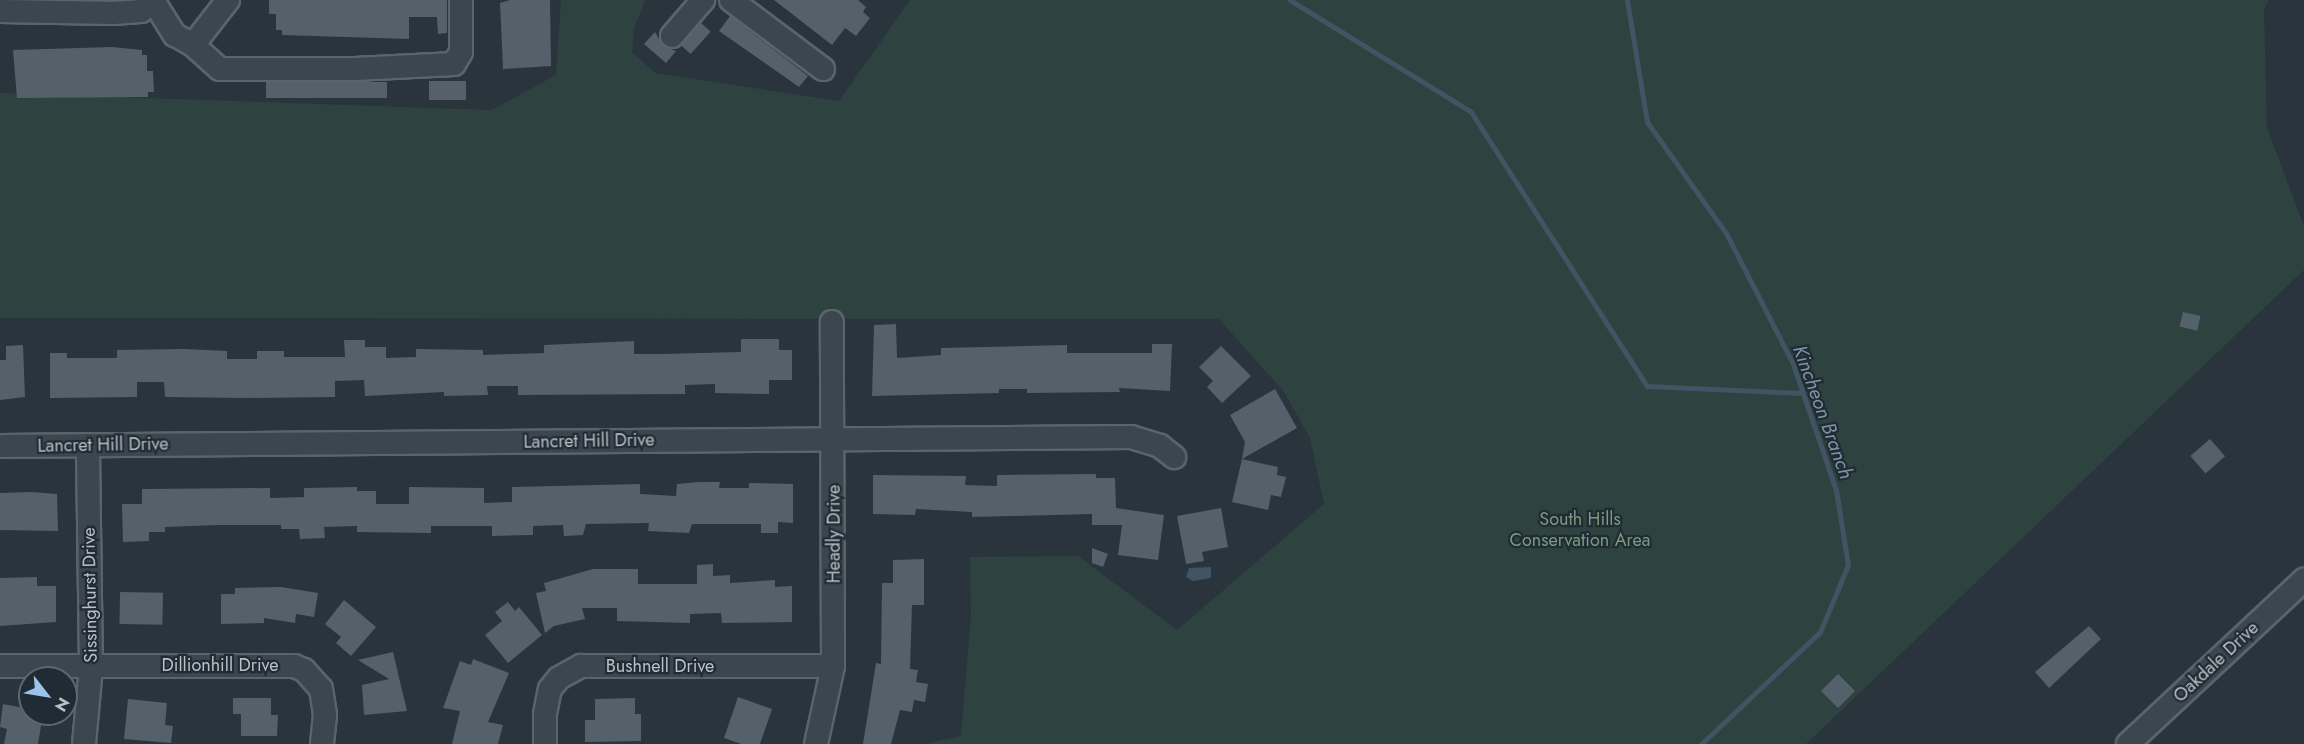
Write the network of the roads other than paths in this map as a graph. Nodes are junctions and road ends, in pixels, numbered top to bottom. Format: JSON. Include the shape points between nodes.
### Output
{"nodes":[{"id":1,"x":228,"y":0,"type":"edge"},
{"id":2,"x":461,"y":0,"type":"edge"},
{"id":3,"x":703,"y":0,"type":"edge"},
{"id":4,"x":730,"y":0,"type":"edge"},
{"id":5,"x":154,"y":1,"type":"edge"},
{"id":6,"x":0,"y":10,"type":"edge"},
{"id":7,"x":672,"y":36,"type":"dead end"},
{"id":8,"x":193,"y":45,"type":"junction"},
{"id":9,"x":823,"y":69,"type":"dead end"},
{"id":10,"x":832,"y":322,"type":"dead end"},
{"id":11,"x":834,"y":439,"type":"junction"},
{"id":12,"x":0,"y":446,"type":"edge"},
{"id":13,"x":88,"y":446,"type":"junction"},
{"id":14,"x":1174,"y":457,"type":"dead end"},
{"id":15,"x":2304,"y":580,"type":"edge"},
{"id":16,"x":0,"y":666,"type":"edge"},
{"id":17,"x":833,"y":666,"type":"junction"},
{"id":18,"x":91,"y":667,"type":"junction"},
{"id":19,"x":84,"y":744,"type":"edge"},
{"id":20,"x":322,"y":744,"type":"edge"},
{"id":21,"x":545,"y":744,"type":"edge"},
{"id":22,"x":816,"y":744,"type":"edge"},
{"id":23,"x":2128,"y":744,"type":"edge"}],
"edges":[{"from":1,"to":8,"type":"street"},
{"from":2,"to":8,"type":"street","via":[[461,52],[454,64],[220,69]]},
{"from":3,"to":7,"type":"street"},
{"from":4,"to":9,"type":"street"},
{"from":5,"to":6,"type":"street","via":[[141,11],[114,13]]},
{"from":5,"to":8,"type":"street","via":[[175,35]]},
{"from":10,"to":11,"type":"street","name":"Headly Drive"},
{"from":11,"to":13,"type":"street","name":"Lancret Hill Drive"},
{"from":11,"to":14,"type":"street","name":"Lancret Hill Drive","via":[[1131,437],[1160,446]]},
{"from":11,"to":17,"type":"street","name":"Headly Drive"},
{"from":12,"to":13,"type":"street","name":"Lancret Hill Drive"},
{"from":13,"to":18,"type":"street","name":"Sissinghurst Drive"},
{"from":15,"to":23,"type":"street","name":"Oakdale Drive"},
{"from":16,"to":18,"type":"street","name":"Dillionhill Drive"},
{"from":17,"to":21,"type":"street","name":"Bushnell Drive","via":[[581,666],[559,678],[550,689]]},
{"from":17,"to":22,"type":"street","name":"Headly Drive"},
{"from":18,"to":19,"type":"street","name":"Sissinghurst Drive"},
{"from":18,"to":20,"type":"street","name":"Dillionhill Drive","via":[[294,666],[304,670],[321,689],[326,715]]}]}
